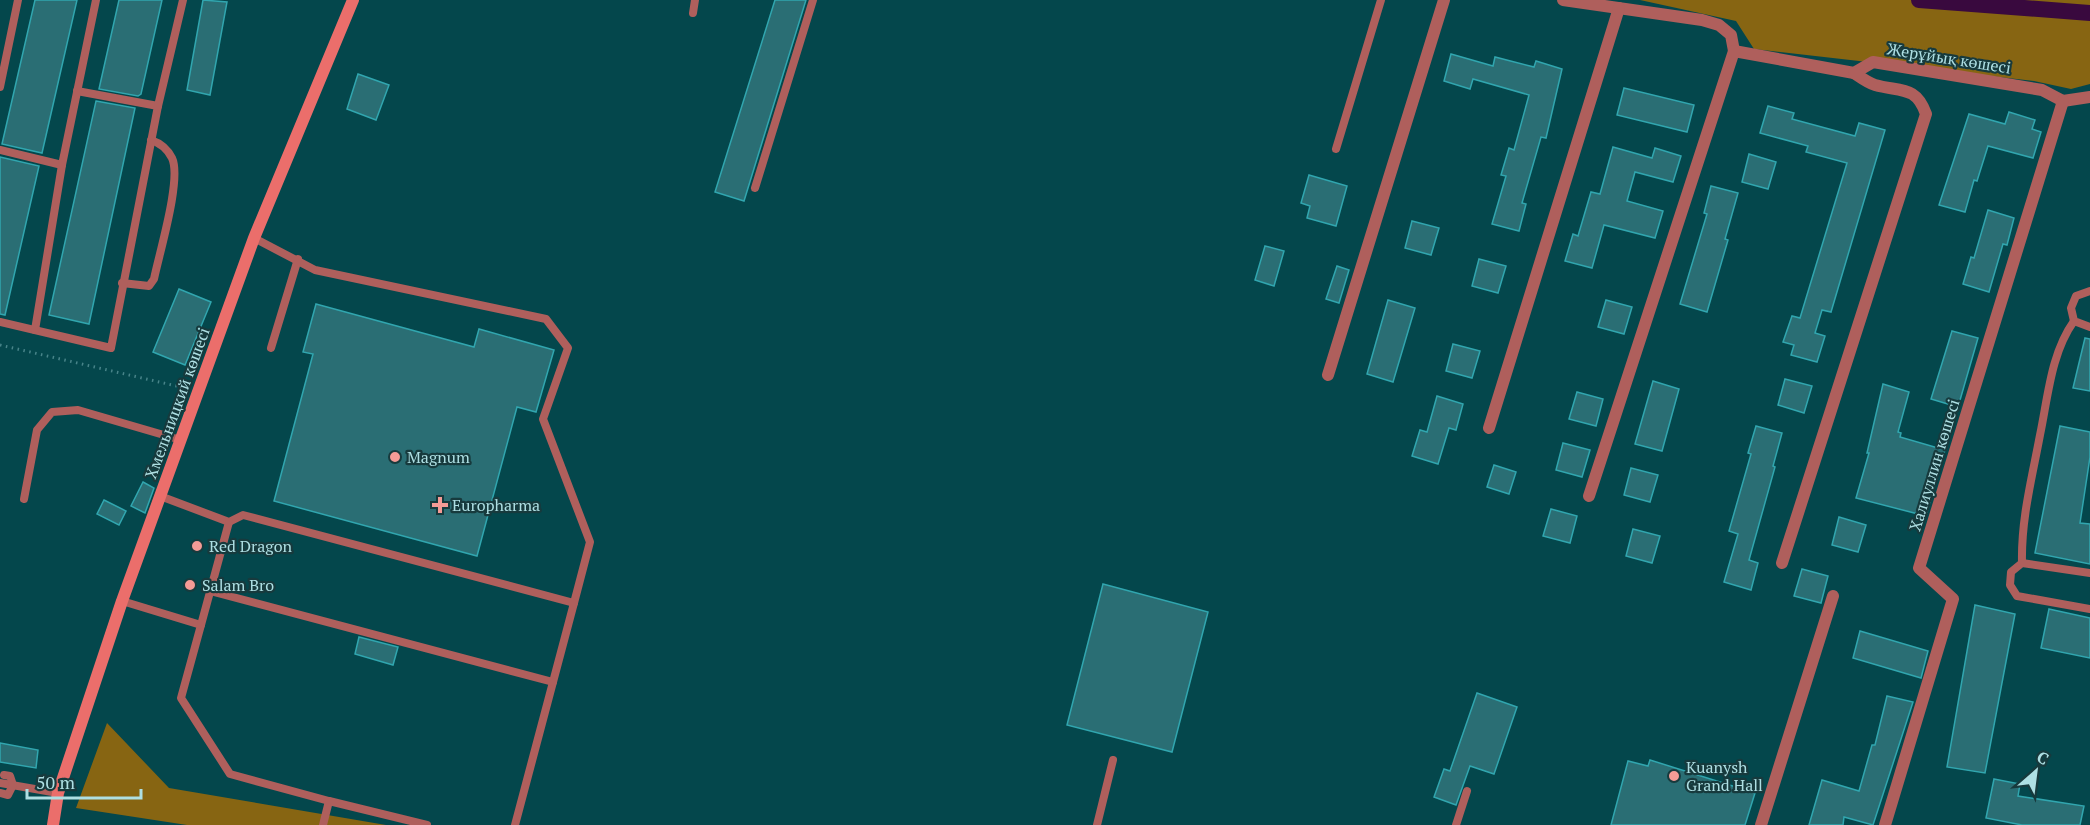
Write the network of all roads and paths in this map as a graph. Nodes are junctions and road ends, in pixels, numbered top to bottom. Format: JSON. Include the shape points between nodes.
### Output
{"nodes":[{"id":1,"x":18,"y":0,"type":"edge"},
{"id":2,"x":96,"y":0,"type":"edge"},
{"id":3,"x":183,"y":0,"type":"edge"},
{"id":4,"x":352,"y":0,"type":"edge"},
{"id":5,"x":695,"y":0,"type":"edge"},
{"id":6,"x":813,"y":0,"type":"edge"},
{"id":7,"x":1381,"y":0,"type":"edge"},
{"id":8,"x":1444,"y":0,"type":"edge"},
{"id":9,"x":1563,"y":0,"type":"edge"},
{"id":10,"x":1619,"y":8,"type":"junction"},
{"id":11,"x":693,"y":13,"type":"dead end"},
{"id":12,"x":1734,"y":51,"type":"junction"},
{"id":13,"x":3,"y":54,"type":"edge"},
{"id":14,"x":1854,"y":73,"type":"junction"},
{"id":15,"x":0,"y":87,"type":"edge"},
{"id":16,"x":77,"y":91,"type":"junction"},
{"id":17,"x":2090,"y":97,"type":"edge"},
{"id":18,"x":2063,"y":102,"type":"junction"},
{"id":19,"x":158,"y":106,"type":"junction"},
{"id":20,"x":151,"y":140,"type":"junction"},
{"id":21,"x":1336,"y":149,"type":"dead end"},
{"id":22,"x":0,"y":150,"type":"edge"},
{"id":23,"x":62,"y":165,"type":"junction"},
{"id":24,"x":755,"y":188,"type":"dead end"},
{"id":25,"x":254,"y":238,"type":"junction"},
{"id":26,"x":298,"y":259,"type":"junction"},
{"id":27,"x":122,"y":283,"type":"junction"},
{"id":28,"x":2090,"y":291,"type":"edge"},
{"id":29,"x":2074,"y":321,"type":"junction"},
{"id":30,"x":0,"y":322,"type":"edge"},
{"id":31,"x":2090,"y":327,"type":"edge"},
{"id":32,"x":35,"y":330,"type":"junction"},
{"id":33,"x":0,"y":345,"type":"edge"},
{"id":34,"x":271,"y":348,"type":"dead end"},
{"id":35,"x":1329,"y":375,"type":"dead end"},
{"id":36,"x":188,"y":389,"type":"dead end"},
{"id":37,"x":1488,"y":428,"type":"dead end"},
{"id":38,"x":181,"y":440,"type":"junction"},
{"id":39,"x":160,"y":496,"type":"junction"},
{"id":40,"x":1589,"y":496,"type":"dead end"},
{"id":41,"x":24,"y":499,"type":"dead end"},
{"id":42,"x":229,"y":522,"type":"junction"},
{"id":43,"x":1782,"y":563,"type":"dead end"},
{"id":44,"x":2022,"y":563,"type":"junction"},
{"id":45,"x":2090,"y":573,"type":"edge"},
{"id":46,"x":210,"y":591,"type":"junction"},
{"id":47,"x":1833,"y":596,"type":"dead end"},
{"id":48,"x":122,"y":601,"type":"junction"},
{"id":49,"x":574,"y":603,"type":"junction"},
{"id":50,"x":2090,"y":609,"type":"edge"},
{"id":51,"x":201,"y":624,"type":"junction"},
{"id":52,"x":553,"y":682,"type":"junction"},
{"id":53,"x":1113,"y":760,"type":"dead end"},
{"id":54,"x":2,"y":779,"type":"edge"},
{"id":55,"x":14,"y":785,"type":"junction"},
{"id":56,"x":1467,"y":791,"type":"dead end"},
{"id":57,"x":57,"y":793,"type":"junction"},
{"id":58,"x":0,"y":794,"type":"edge"},
{"id":59,"x":329,"y":801,"type":"junction"},
{"id":60,"x":53,"y":825,"type":"edge"},
{"id":61,"x":323,"y":825,"type":"edge"},
{"id":62,"x":427,"y":825,"type":"edge"},
{"id":63,"x":515,"y":825,"type":"edge"},
{"id":64,"x":1097,"y":825,"type":"edge"},
{"id":65,"x":1456,"y":825,"type":"edge"},
{"id":66,"x":1761,"y":825,"type":"edge"},
{"id":67,"x":1885,"y":825,"type":"edge"}],
"edges":[{"from":1,"to":13,"type":"lane"},
{"from":2,"to":16,"type":"lane"},
{"from":3,"to":19,"type":"lane"},
{"from":4,"to":25,"type":"street","name":"Хмельницкий көшесі"},
{"from":5,"to":11,"type":"lane"},
{"from":6,"to":24,"type":"lane"},
{"from":7,"to":21,"type":"lane"},
{"from":8,"to":35,"type":"street"},
{"from":9,"to":10,"type":"street"},
{"from":10,"to":12,"type":"street","via":[[1719,25],[1731,35]]},
{"from":10,"to":37,"type":"street"},
{"from":12,"to":14,"type":"street"},
{"from":12,"to":40,"type":"street"},
{"from":13,"to":15,"type":"lane"},
{"from":14,"to":18,"type":"street","name":"Жерұйық көшесі","via":[[1873,62],[2042,90]]},
{"from":14,"to":43,"type":"street","via":[[1872,84],[1911,92],[1922,100],[1926,114]]},
{"from":16,"to":19,"type":"lane"},
{"from":16,"to":23,"type":"lane"},
{"from":17,"to":18,"type":"street"},
{"from":18,"to":67,"type":"street","name":"Халиуллин көшесі","via":[[1919,568],[1953,599]]},
{"from":19,"to":20,"type":"lane"},
{"from":20,"to":27,"type":"lane"},
{"from":20,"to":27,"type":"lane","via":[[173,159],[175,183],[154,279],[149,286]]},
{"from":22,"to":23,"type":"lane"},
{"from":23,"to":32,"type":"lane"},
{"from":25,"to":26,"type":"lane"},
{"from":25,"to":38,"type":"street","name":"Хмельницкий көшесі"},
{"from":26,"to":34,"type":"lane"},
{"from":26,"to":49,"type":"lane","via":[[315,270],[546,319],[568,348],[543,419],[590,542]]},
{"from":27,"to":32,"type":"lane","via":[[111,348]]},
{"from":28,"to":29,"type":"lane","via":[[2076,296],[2071,308]]},
{"from":29,"to":31,"type":"lane"},
{"from":29,"to":44,"type":"lane","via":[[2064,334],[2054,367],[2021,531]]},
{"from":30,"to":32,"type":"lane"},
{"from":33,"to":36,"type":"path"},
{"from":38,"to":39,"type":"street","name":"Хмельницкий көшесі"},
{"from":38,"to":41,"type":"lane","via":[[78,410],[52,412],[37,430]]},
{"from":39,"to":42,"type":"lane"},
{"from":39,"to":48,"type":"street","name":"Хмельницкий көшесі"},
{"from":42,"to":46,"type":"lane"},
{"from":42,"to":49,"type":"lane","via":[[243,515]]},
{"from":44,"to":45,"type":"lane"},
{"from":44,"to":50,"type":"lane","via":[[2011,572],[2010,585],[2017,597]]},
{"from":46,"to":51,"type":"lane"},
{"from":46,"to":52,"type":"lane"},
{"from":47,"to":66,"type":"street"},
{"from":48,"to":51,"type":"lane"},
{"from":48,"to":57,"type":"street","name":"Хмельницкий көшесі"},
{"from":49,"to":52,"type":"lane"},
{"from":51,"to":59,"type":"lane","via":[[181,698],[230,774]]},
{"from":52,"to":63,"type":"lane"},
{"from":53,"to":64,"type":"lane"},
{"from":54,"to":55,"type":"lane"},
{"from":55,"to":57,"type":"lane"},
{"from":55,"to":58,"type":"lane","via":[[8,795]]},
{"from":56,"to":65,"type":"lane"},
{"from":57,"to":60,"type":"street","name":"Хмельницкий көшесі"},
{"from":59,"to":61,"type":"lane"},
{"from":59,"to":62,"type":"lane"}]}
